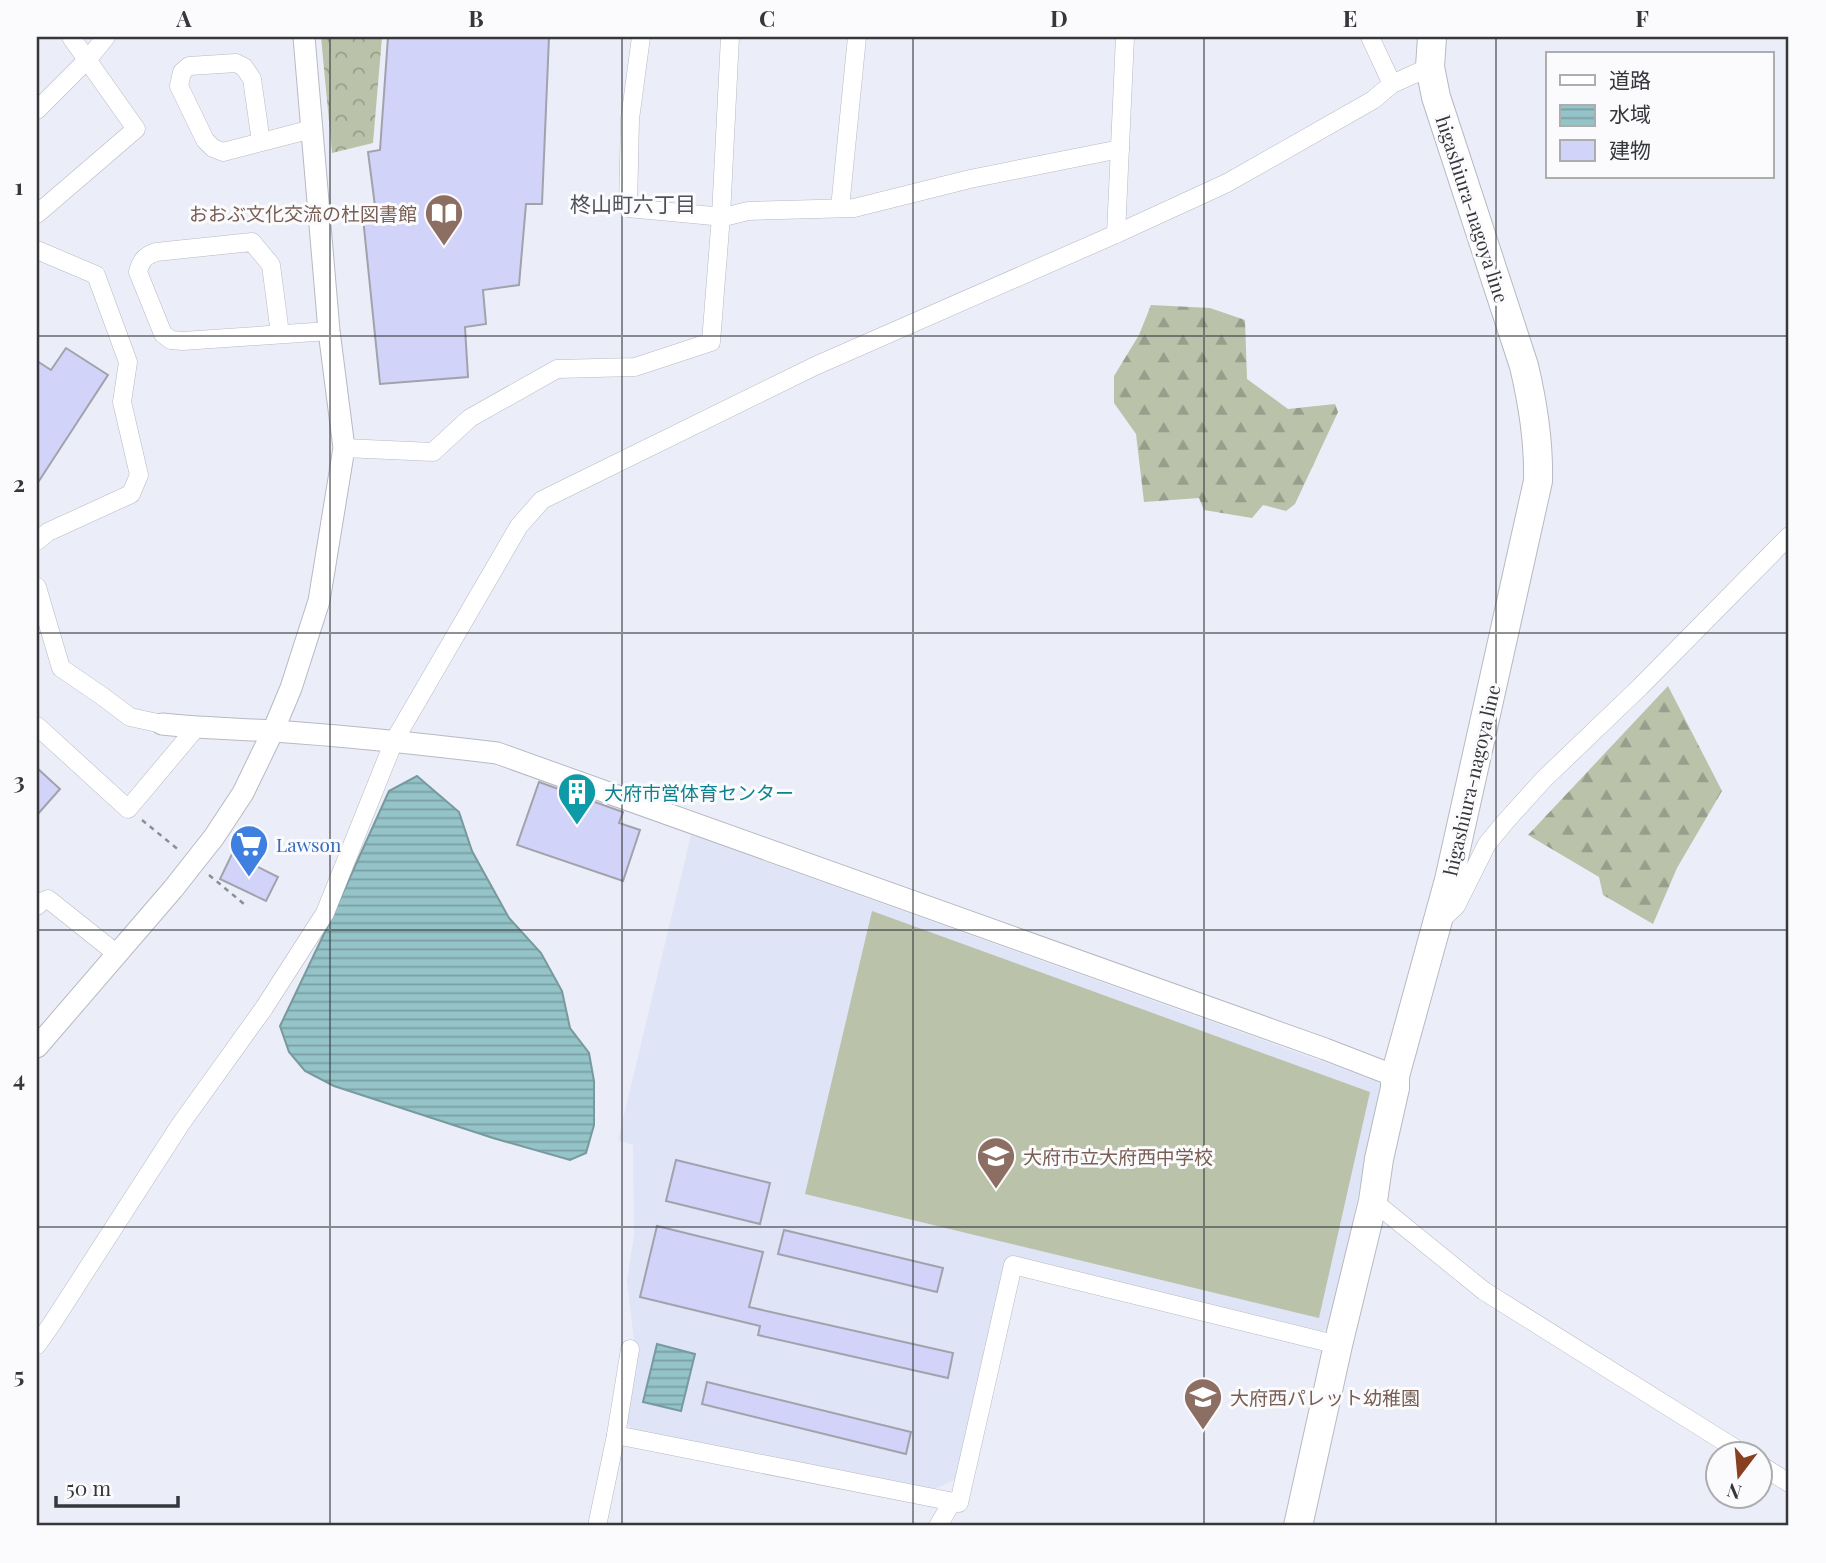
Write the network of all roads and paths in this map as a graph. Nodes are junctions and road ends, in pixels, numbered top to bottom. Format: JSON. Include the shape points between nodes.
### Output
{"nodes":[{"id":1,"x":71,"y":37,"type":"edge"},
{"id":2,"x":106,"y":37,"type":"edge"},
{"id":3,"x":304,"y":37,"type":"edge"},
{"id":4,"x":640,"y":37,"type":"edge"},
{"id":5,"x":730,"y":37,"type":"edge"},
{"id":6,"x":857,"y":37,"type":"edge"},
{"id":7,"x":1125,"y":37,"type":"edge"},
{"id":8,"x":1370,"y":37,"type":"edge"},
{"id":9,"x":1432,"y":37,"type":"edge"},
{"id":10,"x":88,"y":59,"type":"junction"},
{"id":11,"x":1430,"y":67,"type":"junction"},
{"id":12,"x":1392,"y":83,"type":"junction"},
{"id":13,"x":37,"y":110,"type":"edge"},
{"id":14,"x":312,"y":129,"type":"junction"},
{"id":15,"x":261,"y":142,"type":"junction"},
{"id":16,"x":1120,"y":149,"type":"junction"},
{"id":17,"x":840,"y":208,"type":"junction"},
{"id":18,"x":37,"y":214,"type":"edge"},
{"id":19,"x":720,"y":216,"type":"junction"},
{"id":20,"x":1116,"y":234,"type":"junction"},
{"id":21,"x":37,"y":250,"type":"edge"},
{"id":22,"x":329,"y":331,"type":"junction"},
{"id":23,"x":280,"y":334,"type":"junction"},
{"id":24,"x":344,"y":448,"type":"junction"},
{"id":25,"x":1789,"y":536,"type":"edge"},
{"id":26,"x":37,"y":541,"type":"edge"},
{"id":27,"x":37,"y":587,"type":"edge"},
{"id":28,"x":43,"y":638,"type":"edge"},
{"id":29,"x":162,"y":724,"type":"joint"},
{"id":30,"x":37,"y":726,"type":"edge"},
{"id":31,"x":196,"y":728,"type":"junction"},
{"id":32,"x":273,"y":731,"type":"junction"},
{"id":33,"x":394,"y":741,"type":"junction"},
{"id":34,"x":37,"y":906,"type":"edge"},
{"id":35,"x":1438,"y":923,"type":"junction"},
{"id":36,"x":117,"y":954,"type":"junction"},
{"id":37,"x":37,"y":1047,"type":"edge"},
{"id":38,"x":1395,"y":1076,"type":"junction"},
{"id":39,"x":1373,"y":1201,"type":"junction"},
{"id":40,"x":37,"y":1345,"type":"edge"},
{"id":41,"x":1338,"y":1345,"type":"junction"},
{"id":42,"x":630,"y":1349,"type":"dead end"},
{"id":43,"x":616,"y":1435,"type":"junction"},
{"id":44,"x":1722,"y":1440,"type":"edge"},
{"id":45,"x":1773,"y":1473,"type":"edge"},
{"id":46,"x":1789,"y":1483,"type":"edge"},
{"id":47,"x":952,"y":1502,"type":"junction"},
{"id":48,"x":597,"y":1526,"type":"edge"},
{"id":49,"x":938,"y":1526,"type":"edge"},
{"id":50,"x":1298,"y":1526,"type":"edge"}],
"edges":[{"from":1,"to":10,"type":"street"},
{"from":2,"to":10,"type":"street"},
{"from":3,"to":14,"type":"street"},
{"from":4,"to":19,"type":"street","via":[[630,119],[628,208]]},
{"from":5,"to":19,"type":"street"},
{"from":6,"to":17,"type":"street"},
{"from":7,"to":16,"type":"street"},
{"from":8,"to":12,"type":"street"},
{"from":9,"to":11,"type":"main road","name":"higashiura-nagoya line"},
{"from":10,"to":13,"type":"street"},
{"from":10,"to":18,"type":"street","via":[[136,129]]},
{"from":11,"to":12,"type":"street"},
{"from":11,"to":35,"type":"main road","name":"higashiura-nagoya line","via":[[1524,366],[1539,450],[1534,505]]},
{"from":12,"to":20,"type":"street","via":[[1373,100],[1227,183]]},
{"from":14,"to":15,"type":"street"},
{"from":14,"to":22,"type":"street"},
{"from":15,"to":15,"type":"street","via":[[223,152],[213,148],[179,86],[182,72],[190,66],[236,63],[244,67],[252,79]]},
{"from":16,"to":17,"type":"street"},
{"from":16,"to":20,"type":"street"},
{"from":17,"to":19,"type":"street"},
{"from":19,"to":24,"type":"street","via":[[711,342],[635,367],[557,369],[470,418],[433,452]]},
{"from":20,"to":33,"type":"street","via":[[816,366],[542,500],[519,526]]},
{"from":21,"to":26,"type":"street","via":[[96,275],[128,362],[122,401],[139,475],[131,494]]},
{"from":22,"to":23,"type":"street"},
{"from":22,"to":24,"type":"street"},
{"from":23,"to":23,"type":"street","via":[[172,340],[163,334],[138,272],[141,262],[156,252],[252,242],[271,265]]},
{"from":24,"to":32,"type":"street","via":[[319,601]]},
{"from":25,"to":35,"type":"street","via":[[1544,779],[1487,844],[1456,906]]},
{"from":27,"to":28,"type":"street"},
{"from":28,"to":29,"type":"street","via":[[61,668],[130,718]]},
{"from":29,"to":31,"type":"street"},
{"from":30,"to":31,"type":"street","via":[[128,809]]},
{"from":31,"to":32,"type":"street"},
{"from":32,"to":33,"type":"street"},
{"from":32,"to":36,"type":"street","via":[[243,793],[214,837]]},
{"from":33,"to":38,"type":"street","via":[[496,753]]},
{"from":33,"to":40,"type":"street","via":[[325,913]]},
{"from":34,"to":36,"type":"street","via":[[48,899]]},
{"from":35,"to":38,"type":"main road","name":"higashiura-nagoya line"},
{"from":36,"to":37,"type":"street"},
{"from":38,"to":39,"type":"main road","name":"higashiura-nagoya line"},
{"from":39,"to":41,"type":"main road","name":"higashiura-nagoya line"},
{"from":39,"to":44,"type":"street","via":[[1484,1291]]},
{"from":41,"to":47,"type":"street","via":[[1013,1265],[959,1503]]},
{"from":41,"to":50,"type":"main road","name":"higashiura-nagoya line"},
{"from":42,"to":43,"type":"street"},
{"from":43,"to":47,"type":"street"},
{"from":43,"to":48,"type":"street"},
{"from":45,"to":46,"type":"street"},
{"from":47,"to":49,"type":"street"}]}
